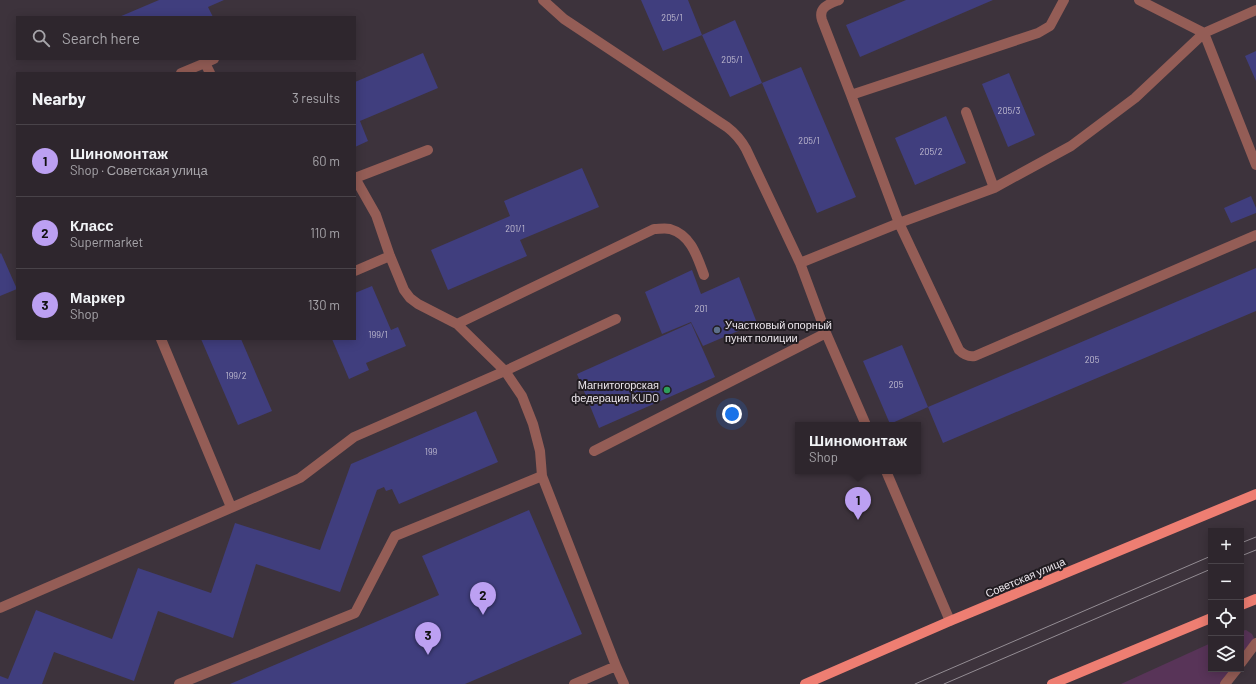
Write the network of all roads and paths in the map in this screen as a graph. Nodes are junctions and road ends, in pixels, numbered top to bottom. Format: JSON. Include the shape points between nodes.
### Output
{"nodes":[{"id":1,"x":543,"y":0,"type":"edge"},
{"id":2,"x":839,"y":0,"type":"edge"},
{"id":3,"x":1064,"y":0,"type":"edge"},
{"id":4,"x":1139,"y":0,"type":"edge"},
{"id":5,"x":1256,"y":10,"type":"edge"},
{"id":6,"x":1204,"y":33,"type":"junction"},
{"id":7,"x":210,"y":61,"type":"edge"},
{"id":8,"x":183,"y":72,"type":"edge"},
{"id":9,"x":210,"y":72,"type":"edge"},
{"id":10,"x":851,"y":95,"type":"junction"},
{"id":11,"x":966,"y":112,"type":"dead end"},
{"id":12,"x":428,"y":150,"type":"dead end"},
{"id":13,"x":1256,"y":165,"type":"edge"},
{"id":14,"x":356,"y":178,"type":"edge"},
{"id":15,"x":356,"y":180,"type":"edge"},
{"id":16,"x":994,"y":188,"type":"junction"},
{"id":17,"x":899,"y":223,"type":"junction"},
{"id":18,"x":1256,"y":235,"type":"edge"},
{"id":19,"x":390,"y":256,"type":"junction"},
{"id":20,"x":800,"y":263,"type":"junction"},
{"id":21,"x":356,"y":271,"type":"edge"},
{"id":22,"x":704,"y":275,"type":"dead end"},
{"id":23,"x":616,"y":319,"type":"dead end"},
{"id":24,"x":457,"y":324,"type":"junction"},
{"id":25,"x":826,"y":333,"type":"junction"},
{"id":26,"x":162,"y":340,"type":"edge"},
{"id":27,"x":505,"y":371,"type":"junction"},
{"id":28,"x":865,"y":422,"type":"edge"},
{"id":29,"x":594,"y":451,"type":"dead end"},
{"id":30,"x":887,"y":474,"type":"edge"},
{"id":31,"x":542,"y":476,"type":"junction"},
{"id":32,"x":1256,"y":494,"type":"edge"},
{"id":33,"x":231,"y":507,"type":"junction"},
{"id":34,"x":1256,"y":599,"type":"edge"},
{"id":35,"x":1244,"y":604,"type":"edge"},
{"id":36,"x":0,"y":608,"type":"edge"},
{"id":37,"x":1208,"y":619,"type":"edge"},
{"id":38,"x":950,"y":621,"type":"junction"},
{"id":39,"x":1255,"y":647,"type":"edge"},
{"id":40,"x":1244,"y":660,"type":"edge"},
{"id":41,"x":616,"y":666,"type":"junction"},
{"id":42,"x":1235,"y":672,"type":"edge"},
{"id":43,"x":179,"y":684,"type":"edge"},
{"id":44,"x":574,"y":684,"type":"edge"},
{"id":45,"x":624,"y":684,"type":"edge"},
{"id":46,"x":805,"y":684,"type":"edge"},
{"id":47,"x":1052,"y":684,"type":"edge"},
{"id":48,"x":1225,"y":684,"type":"edge"}],
"edges":[{"from":1,"to":20,"type":"lane","via":[[564,19],[735,133],[746,149]]},
{"from":2,"to":10,"type":"lane","via":[[824,7],[820,16]]},
{"from":3,"to":10,"type":"lane","via":[[1050,26],[1038,33]]},
{"from":4,"to":6,"type":"lane"},
{"from":5,"to":6,"type":"lane"},
{"from":6,"to":13,"type":"lane"},
{"from":6,"to":16,"type":"lane","via":[[1135,98],[1077,141]]},
{"from":7,"to":8,"type":"lane"},
{"from":7,"to":9,"type":"lane"},
{"from":10,"to":17,"type":"lane"},
{"from":11,"to":16,"type":"lane"},
{"from":12,"to":14,"type":"lane"},
{"from":15,"to":19,"type":"lane","via":[[376,215]]},
{"from":16,"to":17,"type":"lane"},
{"from":17,"to":18,"type":"lane","via":[[962,354],[971,357]]},
{"from":17,"to":20,"type":"lane"},
{"from":19,"to":21,"type":"lane"},
{"from":19,"to":24,"type":"lane","via":[[410,298]]},
{"from":20,"to":25,"type":"lane"},
{"from":22,"to":24,"type":"lane","via":[[693,247],[682,235],[669,229],[654,229]]},
{"from":23,"to":27,"type":"lane"},
{"from":24,"to":27,"type":"lane"},
{"from":25,"to":28,"type":"lane"},
{"from":25,"to":29,"type":"lane"},
{"from":26,"to":33,"type":"lane"},
{"from":27,"to":31,"type":"lane","via":[[522,396],[533,424],[540,451]]},
{"from":27,"to":33,"type":"lane","via":[[354,437],[300,478]]},
{"from":30,"to":38,"type":"lane"},
{"from":31,"to":41,"type":"lane"},
{"from":31,"to":43,"type":"lane","via":[[395,536],[355,613]]},
{"from":32,"to":38,"type":"main road","name":"Советская улица"},
{"from":33,"to":36,"type":"lane"},
{"from":34,"to":35,"type":"main road"},
{"from":37,"to":47,"type":"main road"},
{"from":38,"to":46,"type":"main road","name":"Советская улица"},
{"from":39,"to":40,"type":"lane"},
{"from":41,"to":44,"type":"lane"},
{"from":41,"to":45,"type":"lane"},
{"from":42,"to":48,"type":"lane"}]}
